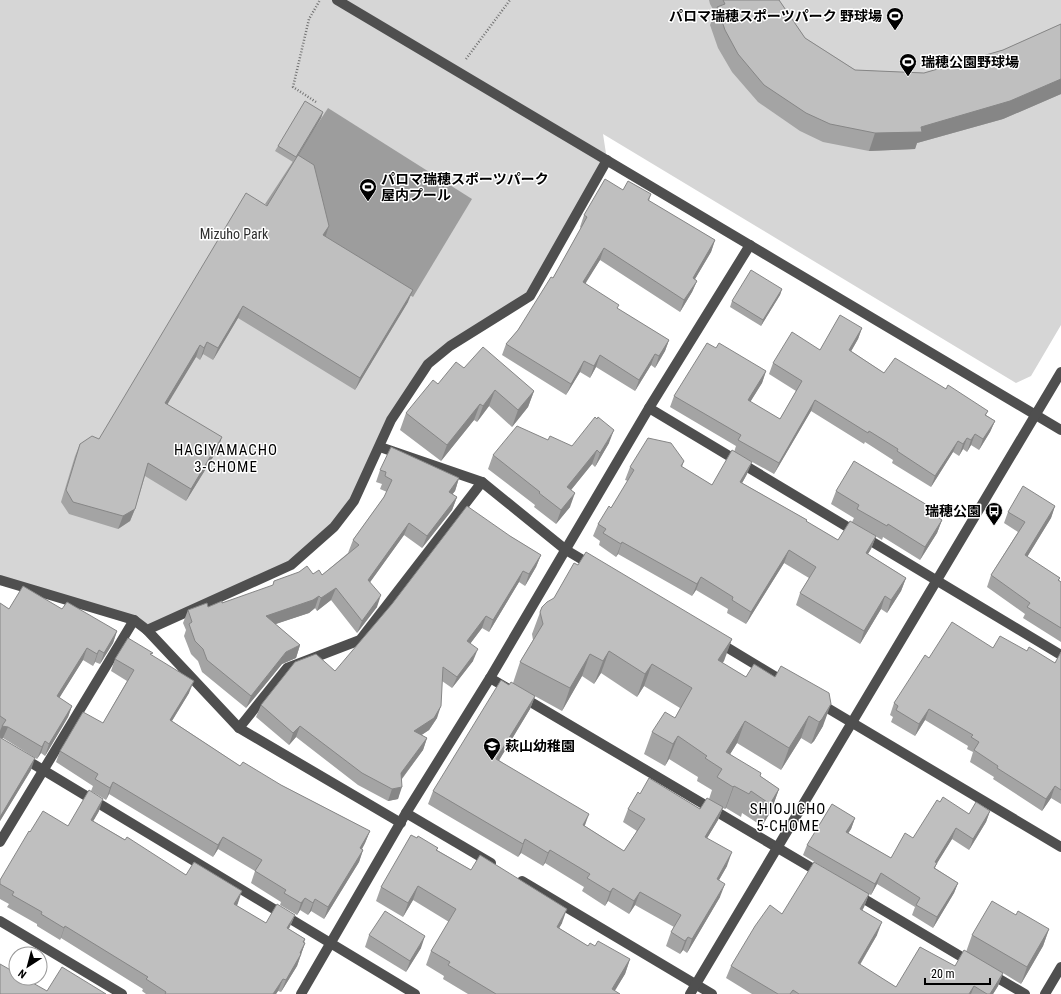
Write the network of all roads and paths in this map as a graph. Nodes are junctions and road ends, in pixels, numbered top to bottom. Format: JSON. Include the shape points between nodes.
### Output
{"nodes":[{"id":1,"x":320,"y":0,"type":"edge"},
{"id":2,"x":337,"y":0,"type":"edge"},
{"id":3,"x":510,"y":0,"type":"edge"},
{"id":4,"x":457,"y":71,"type":"junction"},
{"id":5,"x":316,"y":102,"type":"dead end"},
{"id":6,"x":608,"y":160,"type":"junction"},
{"id":7,"x":750,"y":245,"type":"junction"},
{"id":8,"x":1061,"y":372,"type":"edge"},
{"id":9,"x":649,"y":408,"type":"junction"},
{"id":10,"x":1035,"y":415,"type":"junction"},
{"id":11,"x":1061,"y":430,"type":"edge"},
{"id":12,"x":380,"y":447,"type":"junction"},
{"id":13,"x":482,"y":482,"type":"junction"},
{"id":14,"x":566,"y":550,"type":"junction"},
{"id":15,"x":600,"y":570,"type":"edge"},
{"id":16,"x":0,"y":580,"type":"edge"},
{"id":17,"x":936,"y":581,"type":"junction"},
{"id":18,"x":134,"y":620,"type":"junction"},
{"id":19,"x":147,"y":630,"type":"junction"},
{"id":20,"x":709,"y":636,"type":"edge"},
{"id":21,"x":1061,"y":655,"type":"edge"},
{"id":22,"x":490,"y":678,"type":"junction"},
{"id":23,"x":797,"y":690,"type":"edge"},
{"id":24,"x":811,"y":698,"type":"edge"},
{"id":25,"x":852,"y":723,"type":"junction"},
{"id":26,"x":239,"y":728,"type":"junction"},
{"id":27,"x":0,"y":744,"type":"edge"},
{"id":28,"x":43,"y":770,"type":"junction"},
{"id":29,"x":406,"y":813,"type":"junction"},
{"id":30,"x":401,"y":823,"type":"junction"},
{"id":31,"x":0,"y":842,"type":"edge"},
{"id":32,"x":1061,"y":847,"type":"edge"},
{"id":33,"x":777,"y":848,"type":"junction"},
{"id":34,"x":500,"y":869,"type":"edge"},
{"id":35,"x":514,"y":877,"type":"edge"},
{"id":36,"x":832,"y":880,"type":"edge"},
{"id":37,"x":846,"y":888,"type":"edge"},
{"id":38,"x":0,"y":921,"type":"edge"},
{"id":39,"x":331,"y":943,"type":"junction"},
{"id":40,"x":1061,"y":967,"type":"edge"},
{"id":41,"x":696,"y":984,"type":"junction"},
{"id":42,"x":122,"y":994,"type":"edge"},
{"id":43,"x":300,"y":994,"type":"edge"},
{"id":44,"x":415,"y":994,"type":"edge"},
{"id":45,"x":690,"y":994,"type":"edge"},
{"id":46,"x":712,"y":994,"type":"edge"},
{"id":47,"x":1025,"y":994,"type":"edge"},
{"id":48,"x":1045,"y":994,"type":"edge"}],
"edges":[{"from":1,"to":5,"type":"path","via":[[309,19],[293,87]]},
{"from":2,"to":4,"type":"street"},
{"from":3,"to":4,"type":"path"},
{"from":4,"to":6,"type":"street"},
{"from":6,"to":7,"type":"street"},
{"from":6,"to":12,"type":"street","via":[[530,296],[450,346],[428,364],[391,420]]},
{"from":7,"to":9,"type":"street"},
{"from":7,"to":10,"type":"street"},
{"from":8,"to":10,"type":"street"},
{"from":9,"to":14,"type":"street"},
{"from":9,"to":17,"type":"street"},
{"from":10,"to":11,"type":"street"},
{"from":10,"to":17,"type":"street"},
{"from":12,"to":13,"type":"street"},
{"from":12,"to":19,"type":"street","via":[[354,502],[334,527],[291,565]]},
{"from":13,"to":14,"type":"street"},
{"from":13,"to":26,"type":"street","via":[[360,640],[287,668]]},
{"from":14,"to":15,"type":"street"},
{"from":14,"to":22,"type":"street"},
{"from":16,"to":18,"type":"street"},
{"from":17,"to":21,"type":"street"},
{"from":17,"to":25,"type":"street"},
{"from":18,"to":19,"type":"street"},
{"from":18,"to":28,"type":"street"},
{"from":19,"to":26,"type":"street"},
{"from":20,"to":23,"type":"street"},
{"from":22,"to":29,"type":"street"},
{"from":22,"to":33,"type":"street"},
{"from":24,"to":25,"type":"street"},
{"from":25,"to":32,"type":"street"},
{"from":25,"to":33,"type":"street"},
{"from":26,"to":30,"type":"street"},
{"from":27,"to":28,"type":"street"},
{"from":28,"to":31,"type":"street"},
{"from":28,"to":39,"type":"street"},
{"from":29,"to":30,"type":"street"},
{"from":29,"to":34,"type":"street"},
{"from":30,"to":39,"type":"street"},
{"from":33,"to":36,"type":"street"},
{"from":33,"to":41,"type":"street"},
{"from":35,"to":41,"type":"street"},
{"from":37,"to":47,"type":"street"},
{"from":38,"to":42,"type":"street"},
{"from":39,"to":43,"type":"street"},
{"from":39,"to":44,"type":"street"},
{"from":40,"to":48,"type":"street"},
{"from":41,"to":45,"type":"street"},
{"from":41,"to":46,"type":"street"}]}
